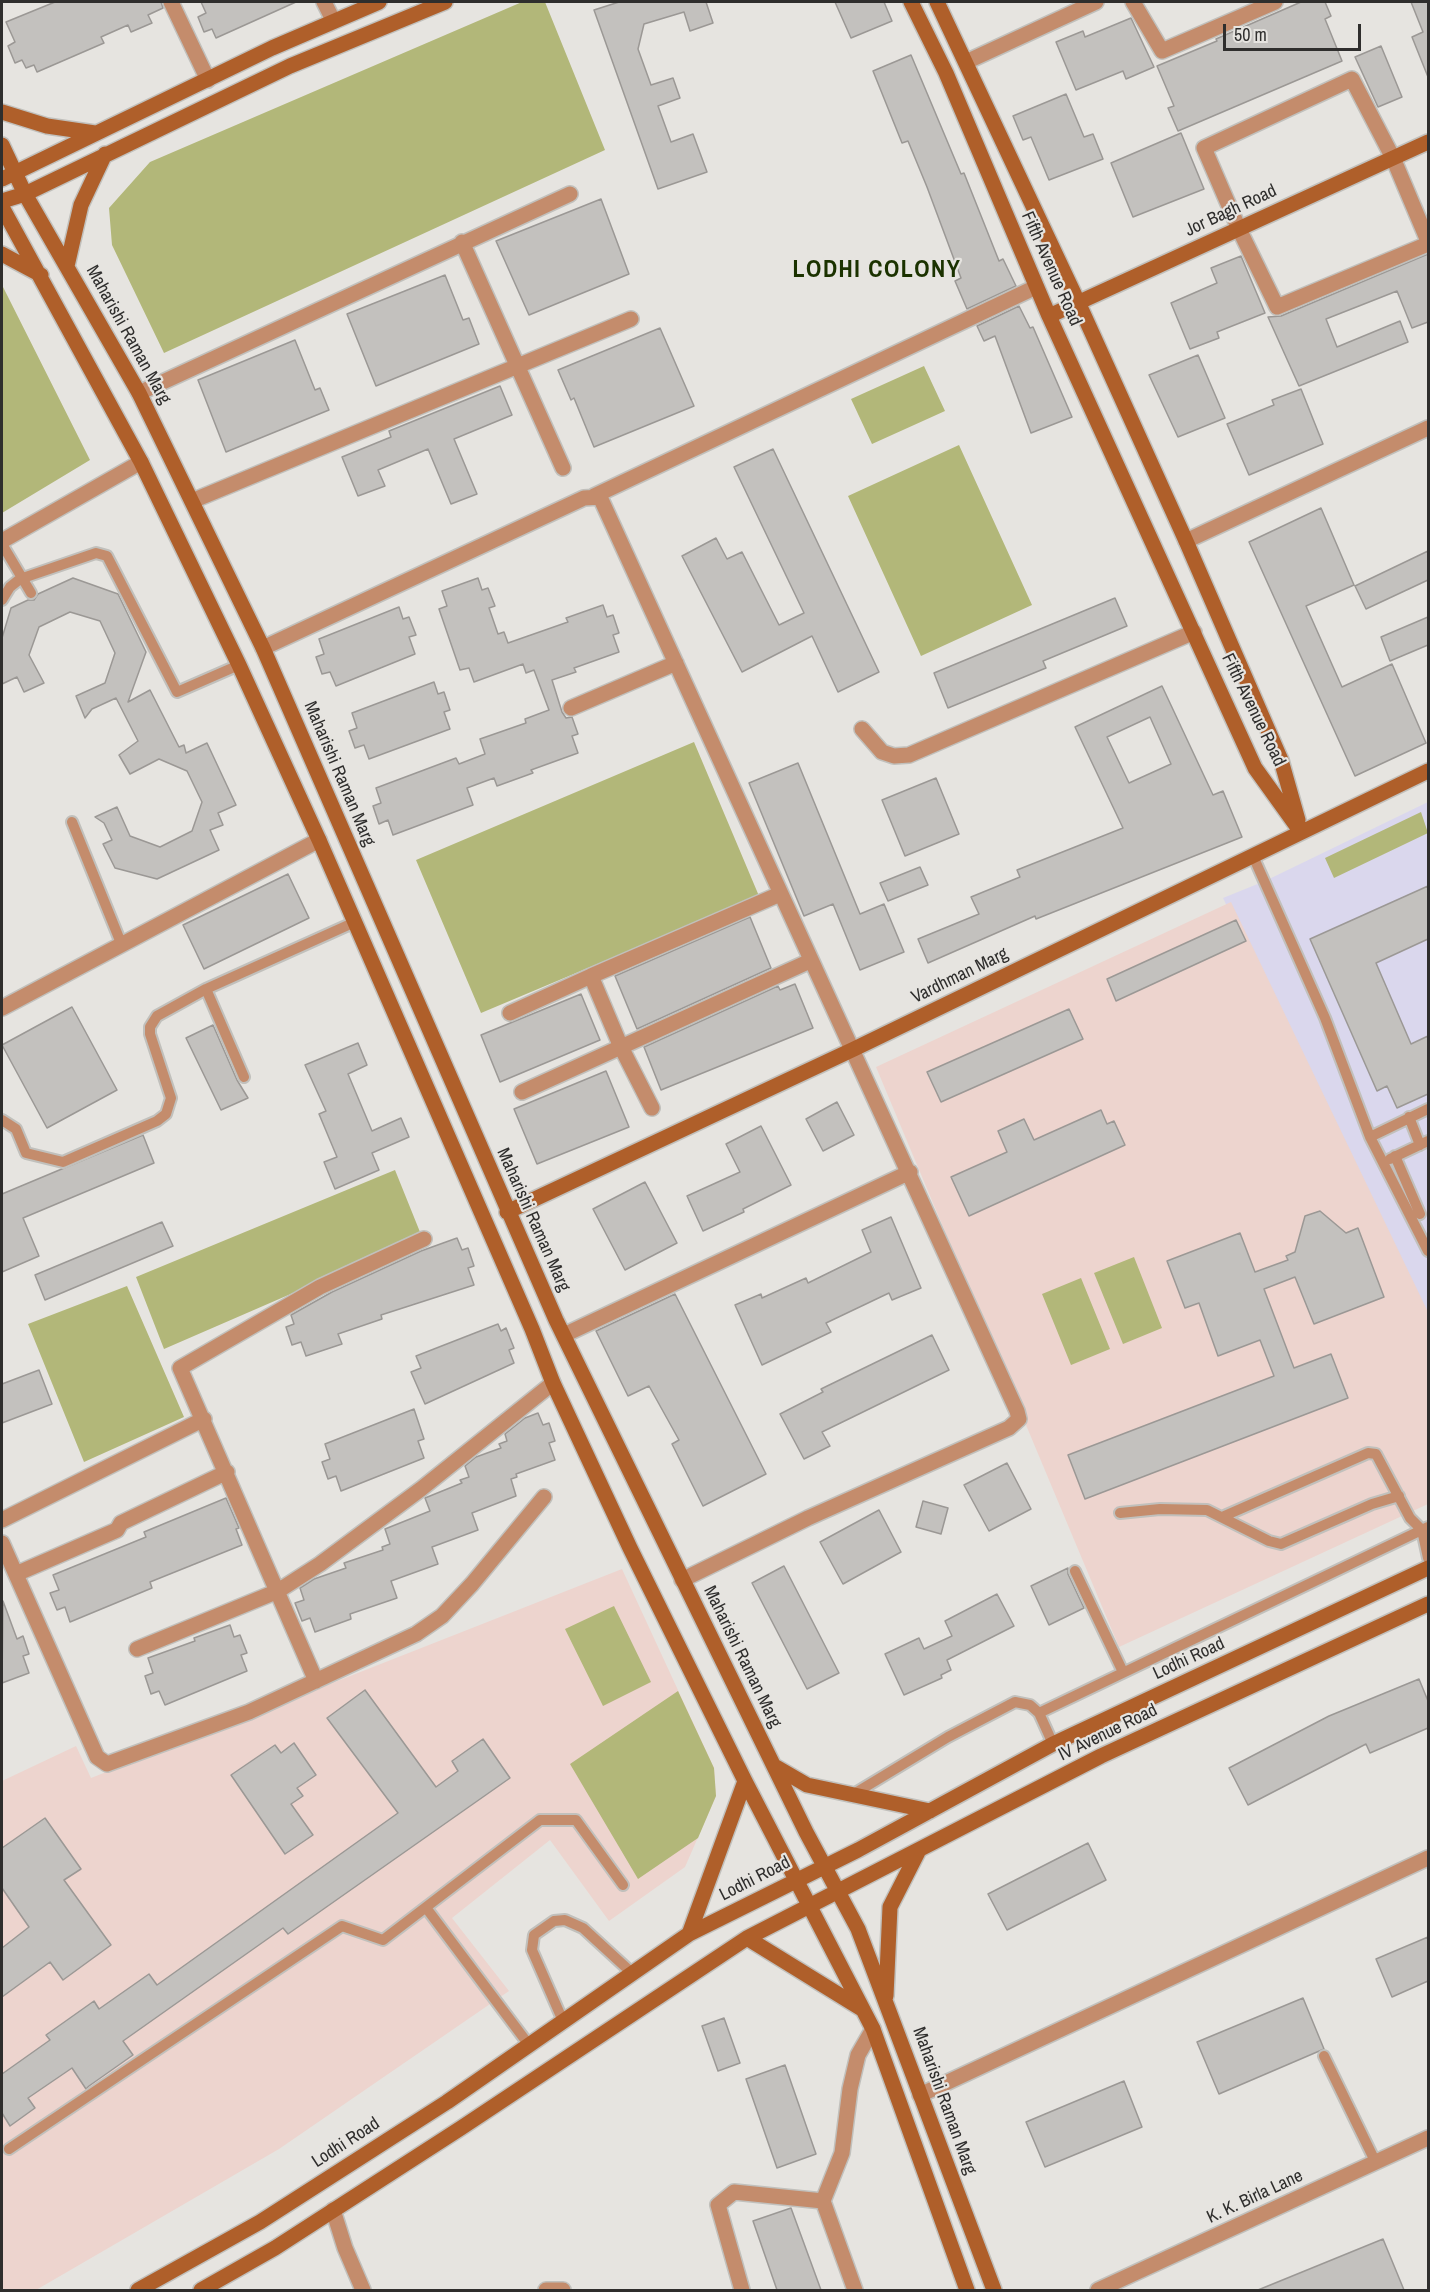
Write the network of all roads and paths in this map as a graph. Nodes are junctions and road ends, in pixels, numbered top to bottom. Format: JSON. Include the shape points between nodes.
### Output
{"nodes":[{"id":1,"x":171,"y":2,"type":"edge"},
{"id":2,"x":324,"y":2,"type":"edge"},
{"id":3,"x":379,"y":2,"type":"edge"},
{"id":4,"x":445,"y":2,"type":"edge"},
{"id":5,"x":911,"y":2,"type":"edge"},
{"id":6,"x":937,"y":2,"type":"edge"},
{"id":7,"x":1096,"y":2,"type":"edge"},
{"id":8,"x":1133,"y":2,"type":"edge"},
{"id":9,"x":1275,"y":2,"type":"edge"},
{"id":10,"x":333,"y":20,"type":"junction"},
{"id":11,"x":966,"y":62,"type":"junction"},
{"id":12,"x":208,"y":80,"type":"junction"},
{"id":13,"x":2,"y":112,"type":"edge"},
{"id":14,"x":95,"y":133,"type":"junction"},
{"id":15,"x":1428,"y":142,"type":"edge"},
{"id":16,"x":2,"y":145,"type":"edge"},
{"id":17,"x":105,"y":154,"type":"junction"},
{"id":18,"x":1393,"y":158,"type":"junction"},
{"id":19,"x":8,"y":177,"type":"edge"},
{"id":20,"x":25,"y":194,"type":"junction"},
{"id":21,"x":570,"y":194,"type":"dead end"},
{"id":22,"x":2,"y":201,"type":"edge"},
{"id":23,"x":2,"y":207,"type":"edge"},
{"id":24,"x":1239,"y":229,"type":"junction"},
{"id":25,"x":462,"y":242,"type":"junction"},
{"id":26,"x":1428,"y":242,"type":"edge"},
{"id":27,"x":2,"y":254,"type":"edge"},
{"id":28,"x":67,"y":266,"type":"junction"},
{"id":29,"x":41,"y":275,"type":"junction"},
{"id":30,"x":1036,"y":287,"type":"junction"},
{"id":31,"x":1078,"y":302,"type":"junction"},
{"id":32,"x":1049,"y":316,"type":"junction"},
{"id":33,"x":631,"y":319,"type":"dead end"},
{"id":34,"x":518,"y":366,"type":"junction"},
{"id":35,"x":139,"y":393,"type":"junction"},
{"id":36,"x":1428,"y":428,"type":"edge"},
{"id":37,"x":141,"y":462,"type":"junction"},
{"id":38,"x":563,"y":468,"type":"dead end"},
{"id":39,"x":594,"y":496,"type":"junction"},
{"id":40,"x":192,"y":501,"type":"junction"},
{"id":41,"x":1186,"y":541,"type":"junction"},
{"id":42,"x":2,"y":543,"type":"edge"},
{"id":43,"x":20,"y":579,"type":"junction"},
{"id":44,"x":31,"y":593,"type":"dead end"},
{"id":45,"x":2,"y":600,"type":"edge"},
{"id":46,"x":1194,"y":632,"type":"junction"},
{"id":47,"x":263,"y":648,"type":"junction"},
{"id":48,"x":676,"y":663,"type":"junction"},
{"id":49,"x":239,"y":665,"type":"junction"},
{"id":50,"x":571,"y":708,"type":"dead end"},
{"id":51,"x":862,"y":729,"type":"dead end"},
{"id":52,"x":1428,"y":771,"type":"edge"},
{"id":53,"x":72,"y":822,"type":"dead end"},
{"id":54,"x":1301,"y":832,"type":"junction"},
{"id":55,"x":319,"y":840,"type":"junction"},
{"id":56,"x":1253,"y":856,"type":"junction"},
{"id":57,"x":780,"y":894,"type":"junction"},
{"id":58,"x":355,"y":922,"type":"junction"},
{"id":59,"x":122,"y":943,"type":"junction"},
{"id":60,"x":810,"y":961,"type":"junction"},
{"id":61,"x":591,"y":976,"type":"junction"},
{"id":62,"x":207,"y":989,"type":"junction"},
{"id":63,"x":2,"y":1008,"type":"edge"},
{"id":64,"x":510,"y":1013,"type":"dead end"},
{"id":65,"x":621,"y":1047,"type":"junction"},
{"id":66,"x":854,"y":1049,"type":"junction"},
{"id":67,"x":244,"y":1077,"type":"dead end"},
{"id":68,"x":522,"y":1092,"type":"dead end"},
{"id":69,"x":652,"y":1108,"type":"dead end"},
{"id":70,"x":1428,"y":1109,"type":"edge"},
{"id":71,"x":1409,"y":1117,"type":"junction"},
{"id":72,"x":2,"y":1120,"type":"edge"},
{"id":73,"x":1370,"y":1137,"type":"junction"},
{"id":74,"x":1424,"y":1143,"type":"edge"},
{"id":75,"x":1395,"y":1156,"type":"junction"},
{"id":76,"x":1382,"y":1164,"type":"junction"},
{"id":77,"x":910,"y":1172,"type":"junction"},
{"id":78,"x":507,"y":1212,"type":"junction"},
{"id":79,"x":1421,"y":1214,"type":"edge"},
{"id":80,"x":424,"y":1239,"type":"dead end"},
{"id":81,"x":1428,"y":1251,"type":"edge"},
{"id":82,"x":564,"y":1335,"type":"junction"},
{"id":83,"x":552,"y":1383,"type":"junction"},
{"id":84,"x":204,"y":1419,"type":"junction"},
{"id":85,"x":227,"y":1472,"type":"junction"},
{"id":86,"x":1399,"y":1496,"type":"junction"},
{"id":87,"x":544,"y":1497,"type":"dead end"},
{"id":88,"x":1120,"y":1513,"type":"dead end"},
{"id":89,"x":1222,"y":1517,"type":"junction"},
{"id":90,"x":2,"y":1520,"type":"edge"},
{"id":91,"x":1425,"y":1528,"type":"edge"},
{"id":92,"x":2,"y":1544,"type":"edge"},
{"id":93,"x":1428,"y":1558,"type":"edge"},
{"id":94,"x":1428,"y":1568,"type":"edge"},
{"id":95,"x":1075,"y":1570,"type":"dead end"},
{"id":96,"x":16,"y":1574,"type":"junction"},
{"id":97,"x":682,"y":1580,"type":"junction"},
{"id":98,"x":278,"y":1591,"type":"junction"},
{"id":99,"x":1428,"y":1604,"type":"edge"},
{"id":100,"x":137,"y":1649,"type":"dead end"},
{"id":101,"x":1123,"y":1672,"type":"junction"},
{"id":102,"x":316,"y":1681,"type":"junction"},
{"id":103,"x":1039,"y":1713,"type":"junction"},
{"id":104,"x":1053,"y":1744,"type":"junction"},
{"id":105,"x":773,"y":1765,"type":"junction"},
{"id":106,"x":745,"y":1781,"type":"junction"},
{"id":107,"x":852,"y":1795,"type":"junction"},
{"id":108,"x":930,"y":1811,"type":"junction"},
{"id":109,"x":918,"y":1852,"type":"junction"},
{"id":110,"x":1428,"y":1858,"type":"edge"},
{"id":111,"x":826,"y":1866,"type":"junction"},
{"id":112,"x":795,"y":1880,"type":"junction"},
{"id":113,"x":622,"y":1885,"type":"dead end"},
{"id":114,"x":840,"y":1892,"type":"junction"},
{"id":115,"x":809,"y":1907,"type":"junction"},
{"id":116,"x":427,"y":1909,"type":"junction"},
{"id":117,"x":689,"y":1934,"type":"junction"},
{"id":118,"x":747,"y":1938,"type":"junction"},
{"id":119,"x":632,"y":1973,"type":"junction"},
{"id":120,"x":886,"y":2002,"type":"junction"},
{"id":121,"x":862,"y":2009,"type":"junction"},
{"id":122,"x":563,"y":2021,"type":"junction"},
{"id":123,"x":873,"y":2028,"type":"junction"},
{"id":124,"x":529,"y":2045,"type":"junction"},
{"id":125,"x":1324,"y":2056,"type":"dead end"},
{"id":126,"x":920,"y":2095,"type":"junction"},
{"id":127,"x":1428,"y":2138,"type":"edge"},
{"id":128,"x":9,"y":2149,"type":"dead end"},
{"id":129,"x":1376,"y":2163,"type":"junction"},
{"id":130,"x":823,"y":2201,"type":"junction"},
{"id":131,"x":333,"y":2210,"type":"junction"},
{"id":132,"x":138,"y":2290,"type":"edge"},
{"id":133,"x":201,"y":2290,"type":"edge"},
{"id":134,"x":363,"y":2290,"type":"edge"},
{"id":135,"x":546,"y":2290,"type":"edge"},
{"id":136,"x":563,"y":2290,"type":"edge"},
{"id":137,"x":742,"y":2290,"type":"edge"},
{"id":138,"x":855,"y":2290,"type":"edge"},
{"id":139,"x":967,"y":2290,"type":"edge"},
{"id":140,"x":994,"y":2290,"type":"edge"},
{"id":141,"x":1098,"y":2290,"type":"edge"}],
"edges":[{"from":1,"to":12,"type":"street"},
{"from":2,"to":10,"type":"street"},
{"from":3,"to":10,"type":"main road"},
{"from":4,"to":17,"type":"main road","via":[[290,66]]},
{"from":5,"to":30,"type":"main road","name":"Fifth Avenue Road","via":[[946,73]]},
{"from":6,"to":11,"type":"main road","name":"Fifth Avenue Road"},
{"from":7,"to":11,"type":"street"},
{"from":8,"to":9,"type":"street","via":[[1162,51]]},
{"from":10,"to":12,"type":"main road"},
{"from":11,"to":31,"type":"main road","name":"Fifth Avenue Road"},
{"from":12,"to":14,"type":"main road"},
{"from":13,"to":14,"type":"main road","via":[[46,126]]},
{"from":14,"to":19,"type":"main road"},
{"from":15,"to":18,"type":"main road","name":"Jor Bagh Road"},
{"from":16,"to":19,"type":"main road","name":"Maharishi Raman Marg"},
{"from":17,"to":20,"type":"main road"},
{"from":17,"to":28,"type":"main road","via":[[81,205]]},
{"from":18,"to":24,"type":"main road","name":"Jor Bagh Road"},
{"from":18,"to":24,"type":"street","via":[[1352,79],[1204,148]]},
{"from":18,"to":26,"type":"street"},
{"from":19,"to":20,"type":"main road","name":"Maharishi Raman Marg"},
{"from":20,"to":22,"type":"main road"},
{"from":20,"to":28,"type":"main road","name":"Maharishi Raman Marg"},
{"from":21,"to":25,"type":"street"},
{"from":23,"to":29,"type":"main road"},
{"from":24,"to":26,"type":"street","via":[[1277,307]]},
{"from":24,"to":31,"type":"main road","name":"Jor Bagh Road"},
{"from":25,"to":34,"type":"street"},
{"from":25,"to":35,"type":"street"},
{"from":27,"to":29,"type":"main road"},
{"from":28,"to":35,"type":"main road","name":"Maharishi Raman Marg"},
{"from":29,"to":37,"type":"main road"},
{"from":30,"to":32,"type":"main road","name":"Fifth Avenue Road"},
{"from":30,"to":39,"type":"street"},
{"from":31,"to":32,"type":"main road","name":"Jor Bagh Road"},
{"from":31,"to":41,"type":"main road","name":"Fifth Avenue Road"},
{"from":32,"to":46,"type":"main road","name":"Fifth Avenue Road"},
{"from":33,"to":34,"type":"street"},
{"from":34,"to":38,"type":"street"},
{"from":34,"to":40,"type":"street"},
{"from":35,"to":40,"type":"main road","name":"Maharishi Raman Marg"},
{"from":36,"to":41,"type":"street"},
{"from":37,"to":42,"type":"street"},
{"from":37,"to":49,"type":"main road"},
{"from":39,"to":47,"type":"street"},
{"from":39,"to":48,"type":"street","via":[[604,501]]},
{"from":40,"to":47,"type":"main road","name":"Maharishi Raman Marg"},
{"from":41,"to":54,"type":"main road","name":"Fifth Avenue Road","via":[[1281,760]]},
{"from":42,"to":43,"type":"lane"},
{"from":43,"to":44,"type":"lane"},
{"from":43,"to":45,"type":"lane"},
{"from":43,"to":49,"type":"lane","via":[[96,553],[107,556],[177,692]]},
{"from":46,"to":51,"type":"street","via":[[909,756],[882,752]]},
{"from":46,"to":54,"type":"main road","name":"Fifth Avenue Road","via":[[1255,768]]},
{"from":47,"to":78,"type":"main road","name":"Maharishi Raman Marg"},
{"from":48,"to":50,"type":"street"},
{"from":48,"to":57,"type":"street"},
{"from":49,"to":55,"type":"main road"},
{"from":52,"to":54,"type":"main road","name":"Vardhman Marg"},
{"from":53,"to":59,"type":"lane"},
{"from":54,"to":56,"type":"main road","name":"Vardhman Marg"},
{"from":55,"to":58,"type":"main road"},
{"from":55,"to":59,"type":"street"},
{"from":56,"to":66,"type":"main road","name":"Vardhman Marg"},
{"from":56,"to":73,"type":"lane","via":[[1326,1018]]},
{"from":57,"to":60,"type":"street"},
{"from":57,"to":61,"type":"street"},
{"from":58,"to":62,"type":"lane"},
{"from":58,"to":83,"type":"main road"},
{"from":59,"to":63,"type":"street"},
{"from":60,"to":65,"type":"street"},
{"from":60,"to":66,"type":"street"},
{"from":61,"to":64,"type":"street"},
{"from":61,"to":65,"type":"street"},
{"from":62,"to":67,"type":"lane"},
{"from":62,"to":72,"type":"lane","via":[[157,1016],[150,1027],[151,1041],[171,1098],[166,1114],[157,1120],[63,1162],[26,1153],[16,1129]]},
{"from":65,"to":68,"type":"street"},
{"from":65,"to":69,"type":"street"},
{"from":66,"to":77,"type":"street"},
{"from":66,"to":78,"type":"main road","name":"Vardhman Marg"},
{"from":70,"to":71,"type":"lane"},
{"from":71,"to":73,"type":"lane"},
{"from":71,"to":74,"type":"lane"},
{"from":73,"to":76,"type":"lane"},
{"from":74,"to":75,"type":"lane"},
{"from":75,"to":76,"type":"lane"},
{"from":75,"to":79,"type":"lane"},
{"from":76,"to":79,"type":"lane"},
{"from":77,"to":82,"type":"street"},
{"from":77,"to":97,"type":"street","via":[[1019,1419],[1009,1428],[808,1518]]},
{"from":78,"to":82,"type":"main road","name":"Maharishi Raman Marg"},
{"from":79,"to":81,"type":"lane"},
{"from":80,"to":84,"type":"street","via":[[320,1287],[183,1365],[181,1372]]},
{"from":82,"to":97,"type":"main road","name":"Maharishi Raman Marg"},
{"from":83,"to":98,"type":"street","via":[[421,1489]]},
{"from":83,"to":106,"type":"main road"},
{"from":84,"to":85,"type":"street"},
{"from":84,"to":90,"type":"street"},
{"from":85,"to":96,"type":"street","via":[[121,1523],[117,1530]]},
{"from":85,"to":98,"type":"street"},
{"from":86,"to":89,"type":"lane","via":[[1371,1504],[1281,1544]]},
{"from":86,"to":89,"type":"lane","via":[[1376,1454],[1368,1453]]},
{"from":86,"to":91,"type":"lane","via":[[1410,1518]]},
{"from":87,"to":102,"type":"street","via":[[442,1616],[416,1634]]},
{"from":88,"to":89,"type":"lane","via":[[1206,1510]]},
{"from":91,"to":93,"type":"lane"},
{"from":91,"to":101,"type":"lane"},
{"from":92,"to":96,"type":"street"},
{"from":94,"to":104,"type":"main road","name":"Lodhi Road"},
{"from":95,"to":101,"type":"lane"},
{"from":96,"to":102,"type":"street","via":[[97,1757],[107,1764],[249,1712]]},
{"from":97,"to":105,"type":"main road","name":"Maharishi Raman Marg"},
{"from":98,"to":100,"type":"street"},
{"from":98,"to":102,"type":"street"},
{"from":99,"to":109,"type":"main road","name":"IV Avenue Road","via":[[1101,1756]]},
{"from":101,"to":103,"type":"lane"},
{"from":103,"to":104,"type":"lane"},
{"from":103,"to":107,"type":"lane","via":[[1030,1705],[1015,1702]]},
{"from":104,"to":108,"type":"main road","name":"Lodhi Road"},
{"from":105,"to":107,"type":"main road","via":[[807,1785]]},
{"from":105,"to":111,"type":"main road","name":"Maharishi Raman Marg"},
{"from":106,"to":112,"type":"main road"},
{"from":106,"to":117,"type":"main road"},
{"from":107,"to":108,"type":"main road"},
{"from":108,"to":111,"type":"main road","name":"Lodhi Road"},
{"from":109,"to":114,"type":"main road","name":"IV Avenue Road"},
{"from":109,"to":120,"type":"main road","via":[[890,1907]]},
{"from":110,"to":126,"type":"street"},
{"from":111,"to":112,"type":"main road","name":"Lodhi Road"},
{"from":111,"to":114,"type":"main road","name":"Maharishi Raman Marg"},
{"from":112,"to":115,"type":"main road"},
{"from":112,"to":117,"type":"main road","name":"Lodhi Road"},
{"from":113,"to":116,"type":"lane","via":[[576,1820],[540,1820]]},
{"from":114,"to":115,"type":"main road","name":"IV Avenue Road"},
{"from":114,"to":120,"type":"main road","name":"Maharishi Raman Marg"},
{"from":115,"to":118,"type":"main road"},
{"from":115,"to":121,"type":"main road"},
{"from":116,"to":124,"type":"lane"},
{"from":116,"to":128,"type":"lane","via":[[383,1940],[342,1926]]},
{"from":117,"to":119,"type":"main road","name":"Lodhi Road"},
{"from":118,"to":121,"type":"main road"},
{"from":118,"to":131,"type":"main road"},
{"from":119,"to":122,"type":"main road","name":"Lodhi Road"},
{"from":119,"to":122,"type":"lane","via":[[583,1928],[565,1920],[554,1921],[534,1935],[532,1950]]},
{"from":120,"to":126,"type":"main road","name":"Maharishi Raman Marg"},
{"from":121,"to":123,"type":"main road"},
{"from":122,"to":124,"type":"main road","name":"Lodhi Road"},
{"from":123,"to":130,"type":"street","via":[[858,2055],[842,2153]]},
{"from":123,"to":139,"type":"main road"},
{"from":124,"to":132,"type":"main road","name":"Lodhi Road","via":[[260,2222]]},
{"from":125,"to":129,"type":"lane"},
{"from":126,"to":140,"type":"main road","name":"Maharishi Raman Marg"},
{"from":127,"to":129,"type":"street","name":"K. K. Birla Lane"},
{"from":129,"to":141,"type":"street","name":"K. K. Birla Lane"},
{"from":130,"to":137,"type":"street","via":[[734,2192],[718,2205]]},
{"from":130,"to":138,"type":"street"},
{"from":131,"to":133,"type":"main road"},
{"from":131,"to":134,"type":"street"},
{"from":135,"to":136,"type":"street"}]}
